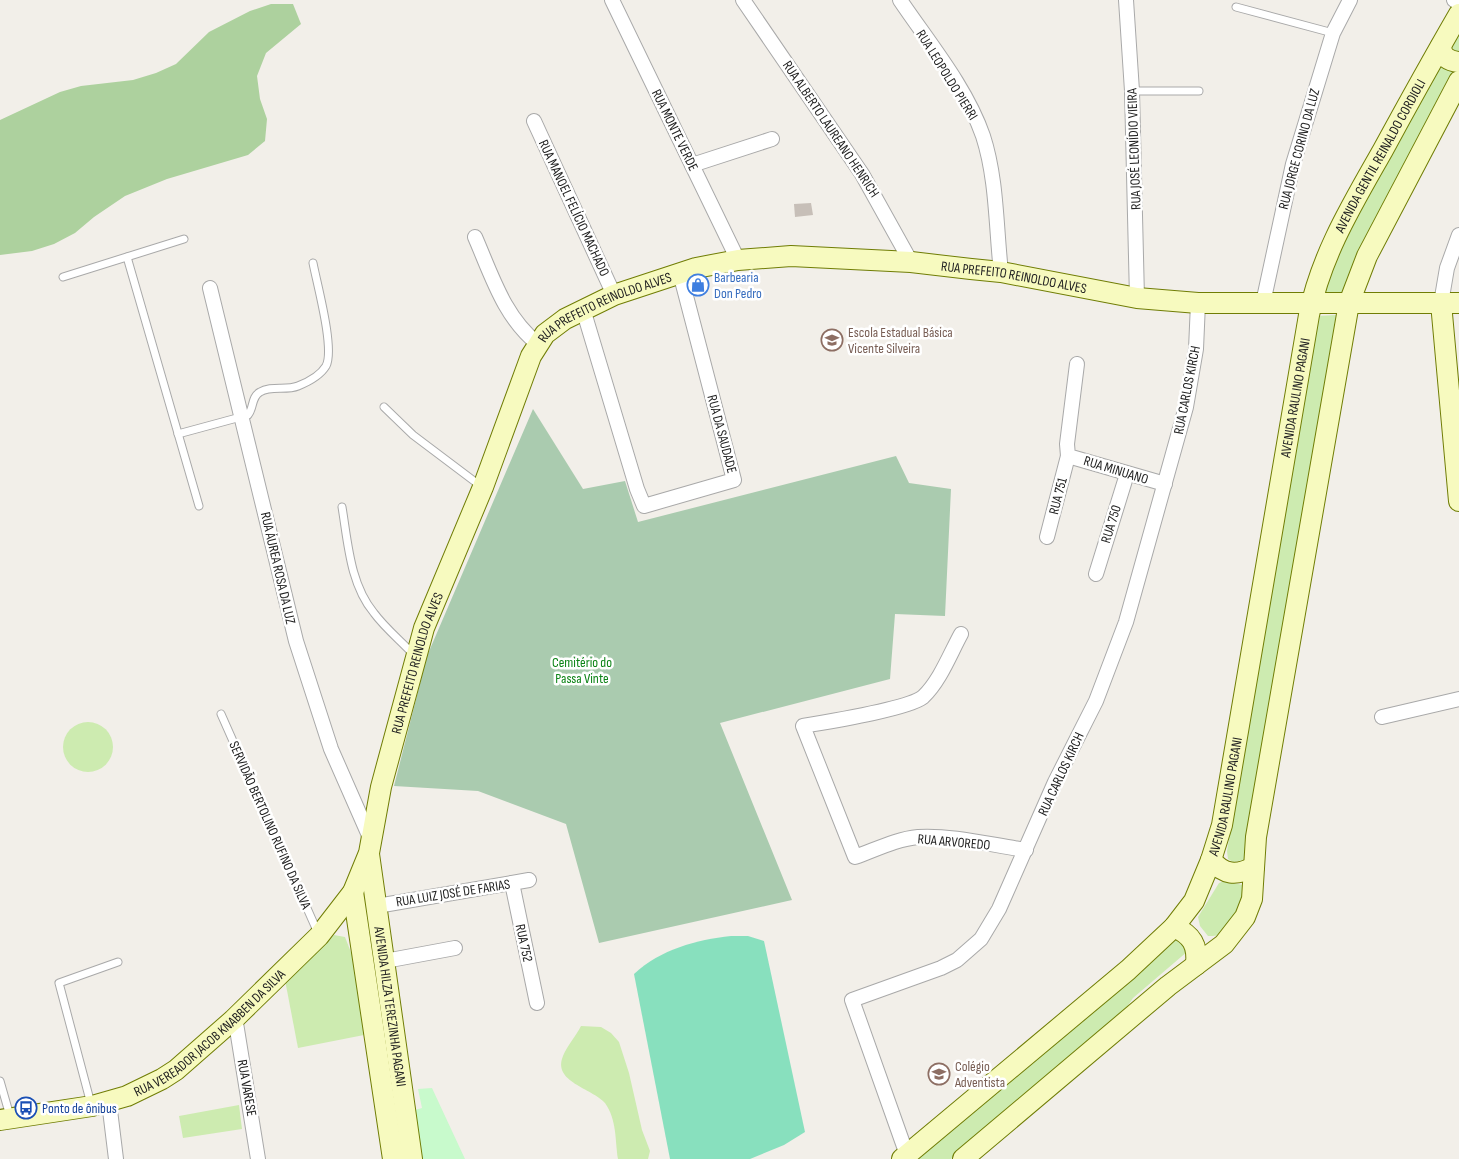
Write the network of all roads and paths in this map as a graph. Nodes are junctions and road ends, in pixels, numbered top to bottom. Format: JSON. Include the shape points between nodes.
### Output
{"nodes":[{"id":1,"x":612,"y":0,"type":"edge"},
{"id":2,"x":743,"y":0,"type":"edge"},
{"id":3,"x":900,"y":0,"type":"edge"},
{"id":4,"x":1126,"y":0,"type":"edge"},
{"id":5,"x":1350,"y":0,"type":"edge"},
{"id":6,"x":1454,"y":0,"type":"edge"},
{"id":7,"x":1459,"y":3,"type":"edge"},
{"id":8,"x":1236,"y":7,"type":"dead end"},
{"id":9,"x":1459,"y":14,"type":"edge"},
{"id":10,"x":1333,"y":33,"type":"junction"},
{"id":11,"x":1441,"y":46,"type":"junction"},
{"id":12,"x":1459,"y":62,"type":"edge"},
{"id":13,"x":1459,"y":81,"type":"edge"},
{"id":14,"x":1416,"y":90,"type":"junction"},
{"id":15,"x":1132,"y":91,"type":"junction"},
{"id":16,"x":1199,"y":92,"type":"dead end"},
{"id":17,"x":1443,"y":112,"type":"junction"},
{"id":18,"x":534,"y":120,"type":"dead end"},
{"id":19,"x":772,"y":139,"type":"dead end"},
{"id":20,"x":692,"y":165,"type":"junction"},
{"id":21,"x":1459,"y":235,"type":"edge"},
{"id":22,"x":475,"y":237,"type":"dead end"},
{"id":23,"x":184,"y":239,"type":"dead end"},
{"id":24,"x":127,"y":257,"type":"junction"},
{"id":25,"x":738,"y":260,"type":"junction"},
{"id":26,"x":911,"y":262,"type":"junction"},
{"id":27,"x":313,"y":263,"type":"dead end"},
{"id":28,"x":1001,"y":272,"type":"junction"},
{"id":29,"x":680,"y":273,"type":"junction"},
{"id":30,"x":63,"y":277,"type":"dead end"},
{"id":31,"x":210,"y":288,"type":"dead end"},
{"id":32,"x":614,"y":295,"type":"junction"},
{"id":33,"x":1137,"y":298,"type":"junction"},
{"id":34,"x":1198,"y":303,"type":"junction"},
{"id":35,"x":1263,"y":303,"type":"junction"},
{"id":36,"x":1311,"y":303,"type":"junction"},
{"id":37,"x":1349,"y":303,"type":"junction"},
{"id":38,"x":1450,"y":303,"type":"edge"},
{"id":39,"x":583,"y":309,"type":"junction"},
{"id":40,"x":538,"y":344,"type":"junction"},
{"id":41,"x":1077,"y":364,"type":"dead end"},
{"id":42,"x":384,"y":408,"type":"dead end"},
{"id":43,"x":242,"y":417,"type":"junction"},
{"id":44,"x":178,"y":434,"type":"junction"},
{"id":45,"x":1068,"y":456,"type":"junction"},
{"id":46,"x":1127,"y":474,"type":"junction"},
{"id":47,"x":1165,"y":484,"type":"junction"},
{"id":48,"x":483,"y":487,"type":"junction"},
{"id":49,"x":1459,"y":501,"type":"edge"},
{"id":50,"x":199,"y":506,"type":"dead end"},
{"id":51,"x":342,"y":507,"type":"dead end"},
{"id":52,"x":1047,"y":537,"type":"dead end"},
{"id":53,"x":1096,"y":574,"type":"dead end"},
{"id":54,"x":961,"y":634,"type":"dead end"},
{"id":55,"x":416,"y":657,"type":"junction"},
{"id":56,"x":1459,"y":699,"type":"edge"},
{"id":57,"x":221,"y":714,"type":"dead end"},
{"id":58,"x":1382,"y":717,"type":"dead end"},
{"id":59,"x":370,"y":846,"type":"junction"},
{"id":60,"x":1026,"y":850,"type":"junction"},
{"id":61,"x":1211,"y":860,"type":"junction"},
{"id":62,"x":1254,"y":868,"type":"junction"},
{"id":63,"x":530,"y":880,"type":"dead end"},
{"id":64,"x":512,"y":883,"type":"junction"},
{"id":65,"x":354,"y":892,"type":"junction"},
{"id":66,"x":378,"y":912,"type":"junction"},
{"id":67,"x":1174,"y":927,"type":"junction"},
{"id":68,"x":319,"y":936,"type":"junction"},
{"id":69,"x":455,"y":948,"type":"dead end"},
{"id":70,"x":385,"y":961,"type":"junction"},
{"id":71,"x":118,"y":962,"type":"dead end"},
{"id":72,"x":1196,"y":965,"type":"junction"},
{"id":73,"x":537,"y":1003,"type":"dead end"},
{"id":74,"x":235,"y":1017,"type":"junction"},
{"id":75,"x":0,"y":1082,"type":"edge"},
{"id":76,"x":100,"y":1104,"type":"junction"},
{"id":77,"x":6,"y":1119,"type":"edge"},
{"id":78,"x":904,"y":1157,"type":"edge"},
{"id":79,"x":116,"y":1159,"type":"edge"},
{"id":80,"x":258,"y":1159,"type":"edge"},
{"id":81,"x":393,"y":1159,"type":"edge"},
{"id":82,"x":412,"y":1159,"type":"edge"},
{"id":83,"x":963,"y":1159,"type":"edge"}],
"edges":[{"from":1,"to":20,"type":"street","name":"RUA MONTE VERDE"},
{"from":2,"to":26,"type":"street","name":"RUA ALBERTO LAUREANO HENRICH","via":[[862,174]]},
{"from":3,"to":28,"type":"street","name":"RUA LEOPOLDO PIERRI","via":[[966,100],[983,138],[992,186]]},
{"from":4,"to":15,"type":"street","name":"RUA JOSÉ LEONÍDIO VIEIRA"},
{"from":5,"to":10,"type":"street","name":"RUA JORGE CORINO DA LUZ"},
{"from":6,"to":7,"type":"street"},
{"from":8,"to":10,"type":"lane"},
{"from":9,"to":11,"type":"main road","name":"AVENIDA GENTIL REINALDO CORDIOLI"},
{"from":10,"to":35,"type":"street","name":"RUA JORGE CORINO DA LUZ","via":[[1293,164]]},
{"from":11,"to":12,"type":"main road","via":[[1444,56]]},
{"from":11,"to":14,"type":"main road","name":"AVENIDA GENTIL REINALDO CORDIOLI"},
{"from":13,"to":17,"type":"main road"},
{"from":14,"to":17,"type":"main road","via":[[1433,92],[1440,99]]},
{"from":14,"to":36,"type":"main road","name":"AVENIDA GENTIL REINALDO CORDIOLI","via":[[1328,251]]},
{"from":15,"to":16,"type":"lane"},
{"from":15,"to":33,"type":"street","name":"RUA JOSÉ LEONÍDIO VIEIRA"},
{"from":17,"to":37,"type":"main road","via":[[1367,256]]},
{"from":18,"to":32,"type":"street","name":"RUA MANOEL FELÍCIO MACHADO"},
{"from":19,"to":20,"type":"street"},
{"from":20,"to":25,"type":"street","name":"RUA MONTE VERDE"},
{"from":21,"to":38,"type":"street","via":[[1447,268]]},
{"from":22,"to":40,"type":"street","via":[[508,311],[522,331]]},
{"from":23,"to":24,"type":"lane"},
{"from":24,"to":30,"type":"lane"},
{"from":24,"to":44,"type":"lane"},
{"from":25,"to":26,"type":"main road","name":"RUA PREFEITO REINOLDO ALVES","via":[[791,256]]},
{"from":25,"to":29,"type":"main road","name":"RUA PREFEITO REINOLDO ALVES"},
{"from":26,"to":28,"type":"main road","name":"RUA PREFEITO REINOLDO ALVES"},
{"from":27,"to":43,"type":"lane","via":[[330,347],[326,366],[314,378],[296,387],[259,392],[254,397],[251,412]]},
{"from":28,"to":33,"type":"main road","name":"RUA PREFEITO REINOLDO ALVES"},
{"from":29,"to":32,"type":"main road","name":"RUA PREFEITO REINOLDO ALVES"},
{"from":29,"to":39,"type":"street","name":"RUA DA SAUDADE","via":[[734,480],[644,506]]},
{"from":31,"to":43,"type":"street","name":"RUA ÁUREA ROSA DA LUZ"},
{"from":32,"to":39,"type":"main road","name":"RUA PREFEITO REINOLDO ALVES"},
{"from":33,"to":34,"type":"main road","name":"RUA PREFEITO REINOLDO ALVES"},
{"from":34,"to":35,"type":"main road","name":"RUA PREFEITO REINOLDO ALVES"},
{"from":34,"to":47,"type":"street","name":"RUA CARLOS KIRCH","via":[[1191,382]]},
{"from":35,"to":36,"type":"main road","name":"RUA PREFEITO REINOLDO ALVES"},
{"from":36,"to":37,"type":"main road","name":"RUA PREFEITO REINOLDO ALVES"},
{"from":36,"to":61,"type":"main road","name":"AVENIDA RAULINO PAGANI","via":[[1222,824]]},
{"from":37,"to":38,"type":"main road","name":"RUA PREFEITO REINOLDO ALVES"},
{"from":37,"to":62,"type":"main road","via":[[1256,837]]},
{"from":38,"to":49,"type":"main road"},
{"from":39,"to":40,"type":"main road","name":"RUA PREFEITO REINOLDO ALVES","via":[[554,326]]},
{"from":40,"to":48,"type":"main road","name":"RUA PREFEITO REINOLDO ALVES","via":[[523,375]]},
{"from":41,"to":45,"type":"street","name":"RUA MINUANO"},
{"from":42,"to":48,"type":"lane","via":[[413,435]]},
{"from":43,"to":44,"type":"lane"},
{"from":43,"to":59,"type":"street","name":"RUA ÁUREA ROSA DA LUZ","via":[[296,642],[330,749]]},
{"from":44,"to":50,"type":"lane"},
{"from":45,"to":46,"type":"street","name":"RUA MINUANO"},
{"from":45,"to":52,"type":"street","name":"RUA 751"},
{"from":46,"to":47,"type":"street","name":"RUA MINUANO"},
{"from":46,"to":53,"type":"street","name":"RUA 750"},
{"from":47,"to":60,"type":"street","name":"RUA CARLOS KIRCH","via":[[1114,658]]},
{"from":48,"to":55,"type":"main road","name":"RUA PREFEITO REINOLDO ALVES","via":[[424,628]]},
{"from":51,"to":55,"type":"lane","via":[[359,590],[373,613]]},
{"from":54,"to":60,"type":"street","name":"RUA ARVOREDO","via":[[935,683],[922,698],[902,706],[803,726],[855,857],[918,837]]},
{"from":55,"to":59,"type":"main road","name":"RUA PREFEITO REINOLDO ALVES","via":[[381,787]]},
{"from":56,"to":58,"type":"street"},
{"from":57,"to":68,"type":"lane","name":"SERVIDÃO BERTOLINO RUFINO DA SILVA"},
{"from":59,"to":65,"type":"main road","name":"RUA PREFEITO REINOLDO ALVES"},
{"from":59,"to":66,"type":"main road","name":"AVENIDA HILZA TEREZINHA PAGANI"},
{"from":60,"to":78,"type":"street","name":"RUA CARLOS KIRCH","via":[[999,909],[970,951],[941,968],[852,1000]]},
{"from":61,"to":62,"type":"main road","via":[[1219,870],[1230,874]]},
{"from":61,"to":67,"type":"main road","name":"AVENIDA RAULINO PAGANI","via":[[1194,901]]},
{"from":62,"to":72,"type":"main road","via":[[1252,898],[1245,918],[1224,944]]},
{"from":63,"to":64,"type":"street","name":"RUA LUIZ JOSÉ DE FARIAS"},
{"from":64,"to":66,"type":"street","name":"RUA LUIZ JOSÉ DE FARIAS"},
{"from":64,"to":73,"type":"street","name":"RUA 752"},
{"from":65,"to":66,"type":"main road"},
{"from":65,"to":68,"type":"main road","name":"RUA VEREADOR JACOB KNABBEN DA SILVA"},
{"from":65,"to":81,"type":"main road","name":"AVENIDA HILZA TEREZINHA PAGANI"},
{"from":66,"to":70,"type":"main road","name":"AVENIDA HILZA TEREZINHA PAGANI"},
{"from":67,"to":72,"type":"main road","via":[[1186,932],[1194,941]]},
{"from":67,"to":78,"type":"main road","name":"AVENIDA RAULINO PAGANI","via":[[1128,970]]},
{"from":68,"to":74,"type":"main road","name":"RUA VEREADOR JACOB KNABBEN DA SILVA"},
{"from":69,"to":70,"type":"street"},
{"from":70,"to":82,"type":"main road","name":"AVENIDA HILZA TEREZINHA PAGANI"},
{"from":71,"to":76,"type":"lane","via":[[59,983]]},
{"from":72,"to":83,"type":"main road"},
{"from":74,"to":76,"type":"main road","name":"RUA VEREADOR JACOB KNABBEN DA SILVA","via":[[176,1070],[147,1087]]},
{"from":74,"to":80,"type":"street","name":"RUA VARESE"},
{"from":75,"to":77,"type":"lane"},
{"from":76,"to":77,"type":"main road","name":"RUA VEREADOR JACOB KNABBEN DA SILVA"},
{"from":76,"to":79,"type":"street"}]}
